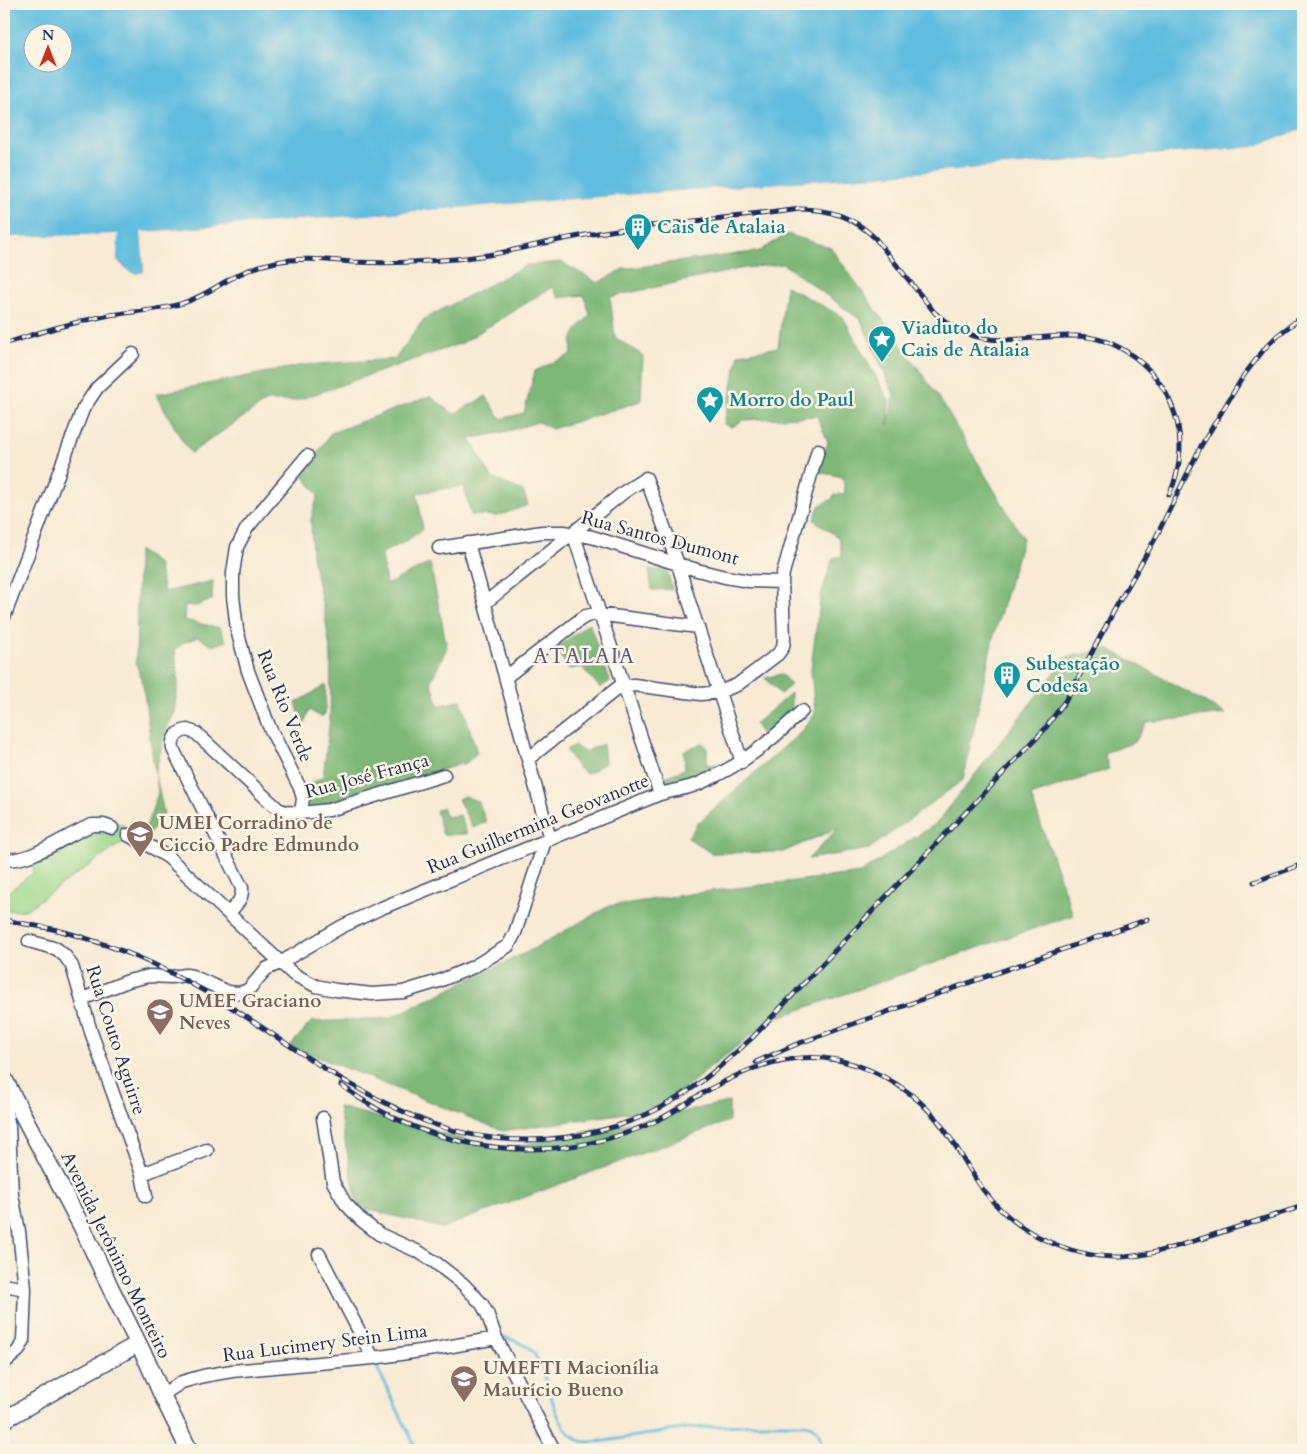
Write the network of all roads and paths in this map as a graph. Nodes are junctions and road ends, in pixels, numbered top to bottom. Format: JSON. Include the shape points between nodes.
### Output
{"nodes":[{"id":1,"x":133,"y":354,"type":"dead end"},
{"id":2,"x":818,"y":450,"type":"dead end"},
{"id":3,"x":307,"y":456,"type":"dead end"},
{"id":4,"x":573,"y":533,"type":"junction"},
{"id":5,"x":468,"y":543,"type":"junction"},
{"id":6,"x":439,"y":548,"type":"dead end"},
{"id":7,"x":678,"y":564,"type":"junction"},
{"id":8,"x":782,"y":582,"type":"junction"},
{"id":9,"x":7,"y":599,"type":"edge"},
{"id":10,"x":485,"y":603,"type":"junction"},
{"id":11,"x":600,"y":614,"type":"junction"},
{"id":12,"x":4,"y":617,"type":"edge"},
{"id":13,"x":698,"y":628,"type":"junction"},
{"id":14,"x":506,"y":677,"type":"junction"},
{"id":15,"x":624,"y":685,"type":"junction"},
{"id":16,"x":719,"y":692,"type":"junction"},
{"id":17,"x":802,"y":711,"type":"dead end"},
{"id":18,"x":528,"y":760,"type":"junction"},
{"id":19,"x":742,"y":762,"type":"junction"},
{"id":20,"x":444,"y":775,"type":"dead end"},
{"id":21,"x":660,"y":794,"type":"junction"},
{"id":22,"x":301,"y":813,"type":"junction"},
{"id":23,"x":112,"y":828,"type":"dead end"},
{"id":24,"x":128,"y":836,"type":"dead end"},
{"id":25,"x":548,"y":840,"type":"junction"},
{"id":26,"x":27,"y":857,"type":"junction"},
{"id":27,"x":4,"y":859,"type":"edge"},
{"id":28,"x":4,"y":868,"type":"edge"},
{"id":29,"x":229,"y":913,"type":"junction"},
{"id":30,"x":29,"y":941,"type":"dead end"},
{"id":31,"x":280,"y":963,"type":"junction"},
{"id":32,"x":82,"y":999,"type":"junction"},
{"id":33,"x":4,"y":1079,"type":"edge"},
{"id":34,"x":4,"y":1103,"type":"edge"},
{"id":35,"x":322,"y":1118,"type":"dead end"},
{"id":36,"x":7,"y":1149,"type":"edge"},
{"id":37,"x":207,"y":1150,"type":"dead end"},
{"id":38,"x":142,"y":1174,"type":"junction"},
{"id":39,"x":146,"y":1196,"type":"dead end"},
{"id":40,"x":319,"y":1254,"type":"dead end"},
{"id":41,"x":4,"y":1285,"type":"edge"},
{"id":42,"x":25,"y":1289,"type":"junction"},
{"id":43,"x":496,"y":1338,"type":"junction"},
{"id":44,"x":138,"y":1344,"type":"junction"},
{"id":45,"x":373,"y":1358,"type":"junction"},
{"id":46,"x":4,"y":1363,"type":"edge"},
{"id":47,"x":162,"y":1395,"type":"junction"},
{"id":48,"x":4,"y":1420,"type":"edge"},
{"id":49,"x":552,"y":1449,"type":"edge"},
{"id":50,"x":190,"y":1450,"type":"edge"}],
"edges":[{"from":1,"to":9,"type":"street","via":[[97,388],[83,409]]},
{"from":2,"to":8,"type":"street"},
{"from":3,"to":22,"type":"street","name":"Rua Rio Verde","via":[[243,534],[235,554],[233,573],[234,611],[242,649],[262,709],[300,788],[303,798]]},
{"from":4,"to":5,"type":"street","name":"Rua Santos Dumont","via":[[542,532]]},
{"from":4,"to":7,"type":"street","name":"Rua Santos Dumont"},
{"from":4,"to":7,"type":"street","via":[[631,486],[646,478]]},
{"from":4,"to":10,"type":"street"},
{"from":4,"to":11,"type":"street"},
{"from":5,"to":6,"type":"street","name":"Rua Santos Dumont"},
{"from":5,"to":10,"type":"street"},
{"from":7,"to":8,"type":"street","name":"Rua Santos Dumont","via":[[731,578]]},
{"from":7,"to":13,"type":"street"},
{"from":8,"to":16,"type":"street","via":[[784,643],[781,651],[737,685]]},
{"from":9,"to":12,"type":"street"},
{"from":10,"to":14,"type":"street"},
{"from":11,"to":13,"type":"street"},
{"from":11,"to":14,"type":"street","via":[[581,619]]},
{"from":11,"to":15,"type":"street"},
{"from":13,"to":16,"type":"street"},
{"from":14,"to":18,"type":"street"},
{"from":15,"to":16,"type":"street","via":[[701,694]]},
{"from":15,"to":18,"type":"street"},
{"from":15,"to":21,"type":"street"},
{"from":16,"to":19,"type":"street"},
{"from":17,"to":19,"type":"street","name":"Rua Guilhermina Geovanotte"},
{"from":18,"to":25,"type":"street"},
{"from":19,"to":21,"type":"street","name":"Rua Guilhermina Geovanotte","via":[[698,784]]},
{"from":20,"to":22,"type":"street","name":"Rua José França","via":[[339,807]]},
{"from":21,"to":25,"type":"street","name":"Rua Guilhermina Geovanotte"},
{"from":22,"to":29,"type":"street","name":"Rua José França","via":[[278,809],[192,731],[182,731],[175,736],[173,749],[242,888],[240,900]]},
{"from":23,"to":26,"type":"street","via":[[99,825],[86,828]]},
{"from":24,"to":29,"type":"street","via":[[169,858]]},
{"from":25,"to":31,"type":"street","name":"Rua Guilhermina Geovanotte","via":[[379,909]]},
{"from":25,"to":31,"type":"street","via":[[511,942],[489,958],[457,974],[412,990],[372,994],[316,986],[300,979]]},
{"from":26,"to":27,"type":"street"},
{"from":26,"to":28,"type":"street"},
{"from":29,"to":31,"type":"street"},
{"from":30,"to":32,"type":"street","name":"Rua Couto Aguirre","via":[[52,947],[65,956],[72,966]]},
{"from":31,"to":32,"type":"street","name":"Rua Guilhermina Geovanotte","via":[[266,969],[250,988],[238,993],[186,975],[136,978]]},
{"from":32,"to":38,"type":"street","name":"Rua Couto Aguirre"},
{"from":33,"to":44,"type":"street","name":"Avenida Jerônimo Monteiro","via":[[76,1214]]},
{"from":34,"to":36,"type":"street","via":[[10,1126]]},
{"from":35,"to":43,"type":"street","via":[[334,1182],[345,1204],[374,1231],[419,1252],[463,1284],[488,1313]]},
{"from":36,"to":42,"type":"street"},
{"from":37,"to":38,"type":"street"},
{"from":38,"to":39,"type":"street","name":"Rua Couto Aguirre"},
{"from":40,"to":45,"type":"street"},
{"from":41,"to":42,"type":"street"},
{"from":42,"to":46,"type":"street","via":[[23,1342]]},
{"from":43,"to":45,"type":"street","name":"Rua Lucimery Stein Lima"},
{"from":43,"to":49,"type":"street"},
{"from":44,"to":47,"type":"street","name":"Avenida Jerônimo Monteiro"},
{"from":44,"to":48,"type":"street"},
{"from":45,"to":47,"type":"street","name":"Rua Lucimery Stein Lima","via":[[203,1376],[182,1382]]},
{"from":47,"to":50,"type":"street","name":"Avenida Jerônimo Monteiro"}]}
